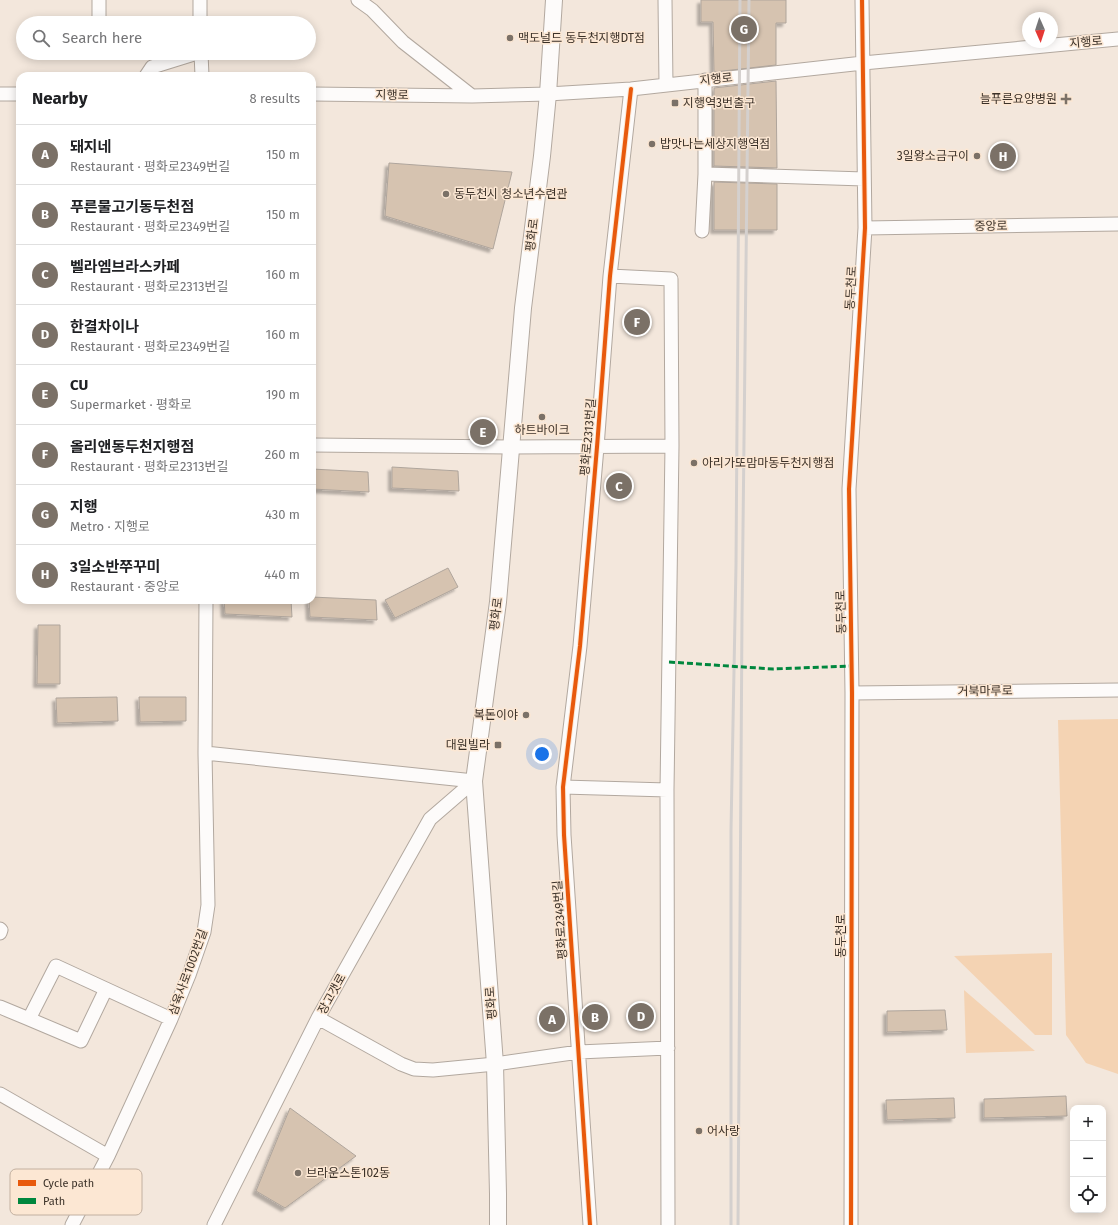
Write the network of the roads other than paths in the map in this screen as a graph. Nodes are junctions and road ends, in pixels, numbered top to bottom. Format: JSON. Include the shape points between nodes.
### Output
{"nodes":[{"id":1,"x":99,"y":0,"type":"edge"},
{"id":2,"x":200,"y":0,"type":"edge"},
{"id":3,"x":358,"y":0,"type":"edge"},
{"id":4,"x":554,"y":0,"type":"edge"},
{"id":5,"x":666,"y":0,"type":"edge"},
{"id":6,"x":862,"y":0,"type":"edge"},
{"id":7,"x":99,"y":16,"type":"edge"},
{"id":8,"x":200,"y":16,"type":"edge"},
{"id":9,"x":1118,"y":39,"type":"edge"},
{"id":10,"x":174,"y":60,"type":"edge"},
{"id":11,"x":201,"y":60,"type":"edge"},
{"id":12,"x":863,"y":64,"type":"junction"},
{"id":13,"x":149,"y":72,"type":"edge"},
{"id":14,"x":202,"y":72,"type":"edge"},
{"id":15,"x":705,"y":80,"type":"junction"},
{"id":16,"x":666,"y":85,"type":"junction"},
{"id":17,"x":631,"y":88,"type":"junction"},
{"id":18,"x":0,"y":94,"type":"edge"},
{"id":19,"x":16,"y":94,"type":"edge"},
{"id":20,"x":316,"y":94,"type":"edge"},
{"id":21,"x":548,"y":94,"type":"junction"},
{"id":22,"x":472,"y":96,"type":"junction"},
{"id":23,"x":705,"y":174,"type":"junction"},
{"id":24,"x":864,"y":179,"type":"junction"},
{"id":25,"x":1118,"y":224,"type":"edge"},
{"id":26,"x":864,"y":228,"type":"junction"},
{"id":27,"x":702,"y":231,"type":"dead end"},
{"id":28,"x":610,"y":276,"type":"junction"},
{"id":29,"x":316,"y":444,"type":"edge"},
{"id":30,"x":672,"y":446,"type":"junction"},
{"id":31,"x":511,"y":447,"type":"junction"},
{"id":32,"x":597,"y":447,"type":"junction"},
{"id":33,"x":206,"y":604,"type":"edge"},
{"id":34,"x":1118,"y":690,"type":"edge"},
{"id":35,"x":852,"y":693,"type":"junction"},
{"id":36,"x":205,"y":753,"type":"junction"},
{"id":37,"x":474,"y":781,"type":"junction"},
{"id":38,"x":563,"y":787,"type":"junction"},
{"id":39,"x":668,"y":790,"type":"junction"},
{"id":40,"x":106,"y":989,"type":"junction"},
{"id":41,"x":0,"y":1007,"type":"edge"},
{"id":42,"x":318,"y":1018,"type":"junction"},
{"id":43,"x":29,"y":1019,"type":"junction"},
{"id":44,"x":171,"y":1019,"type":"junction"},
{"id":45,"x":668,"y":1048,"type":"junction"},
{"id":46,"x":579,"y":1052,"type":"junction"},
{"id":47,"x":495,"y":1064,"type":"junction"},
{"id":48,"x":0,"y":1094,"type":"edge"},
{"id":49,"x":108,"y":1156,"type":"junction"},
{"id":50,"x":101,"y":1169,"type":"edge"},
{"id":51,"x":77,"y":1215,"type":"edge"},
{"id":52,"x":72,"y":1225,"type":"edge"},
{"id":53,"x":214,"y":1225,"type":"edge"},
{"id":54,"x":498,"y":1225,"type":"edge"},
{"id":55,"x":590,"y":1225,"type":"edge"},
{"id":56,"x":668,"y":1225,"type":"edge"},
{"id":57,"x":851,"y":1225,"type":"edge"}],
"edges":[{"from":1,"to":7,"type":"street"},
{"from":2,"to":8,"type":"street"},
{"from":3,"to":22,"type":"street","via":[[372,10],[404,42]]},
{"from":4,"to":21,"type":"main road","name":"평화로"},
{"from":5,"to":16,"type":"street"},
{"from":6,"to":12,"type":"street","name":"동두천로"},
{"from":9,"to":12,"type":"street","name":"지행로"},
{"from":10,"to":13,"type":"street","via":[[152,67]]},
{"from":11,"to":14,"type":"street"},
{"from":12,"to":15,"type":"street","name":"지행로"},
{"from":12,"to":24,"type":"street","name":"동두천로"},
{"from":15,"to":16,"type":"street","name":"지행로"},
{"from":15,"to":23,"type":"street"},
{"from":16,"to":17,"type":"street","name":"지행로"},
{"from":17,"to":21,"type":"street","name":"지행로"},
{"from":17,"to":28,"type":"street","name":"평화로2313번길"},
{"from":18,"to":19,"type":"street"},
{"from":20,"to":22,"type":"street","name":"지행로"},
{"from":21,"to":22,"type":"street","name":"지행로"},
{"from":21,"to":31,"type":"main road","name":"평화로","via":[[523,308]]},
{"from":23,"to":24,"type":"street"},
{"from":23,"to":27,"type":"street"},
{"from":24,"to":26,"type":"street","name":"동두천로"},
{"from":25,"to":26,"type":"street","name":"중앙로"},
{"from":26,"to":35,"type":"street","name":"동두천로","via":[[849,489]]},
{"from":28,"to":30,"type":"street","via":[[671,279]]},
{"from":28,"to":32,"type":"street","name":"평화로2313번길"},
{"from":29,"to":31,"type":"street"},
{"from":30,"to":32,"type":"street","name":"평화로2313번길"},
{"from":30,"to":39,"type":"street"},
{"from":31,"to":32,"type":"street","name":"평화로2313번길"},
{"from":31,"to":37,"type":"main road","name":"평화로","via":[[498,602]]},
{"from":32,"to":38,"type":"street","name":"평화로2313번길","via":[[580,646]]},
{"from":33,"to":36,"type":"street","name":"삼육사로1002번길"},
{"from":34,"to":35,"type":"street","name":"거북마루로"},
{"from":35,"to":57,"type":"street","name":"동두천로"},
{"from":36,"to":37,"type":"street"},
{"from":36,"to":44,"type":"street","name":"삼육사로1002번길","via":[[208,905],[204,932]]},
{"from":37,"to":42,"type":"street","name":"장고갯로","via":[[430,819]]},
{"from":37,"to":47,"type":"main road","name":"평화로"},
{"from":38,"to":39,"type":"street"},
{"from":38,"to":46,"type":"street","name":"평화로2349번길"},
{"from":39,"to":45,"type":"street"},
{"from":40,"to":43,"type":"street","via":[[81,1041]]},
{"from":40,"to":43,"type":"street","via":[[56,966]]},
{"from":40,"to":44,"type":"street"},
{"from":41,"to":43,"type":"street"},
{"from":42,"to":47,"type":"street","via":[[414,1069],[433,1070]]},
{"from":42,"to":53,"type":"street","name":"장고갯로"},
{"from":44,"to":49,"type":"street","name":"삼육사로1002번길"},
{"from":45,"to":46,"type":"street"},
{"from":45,"to":56,"type":"street"},
{"from":46,"to":47,"type":"street"},
{"from":46,"to":55,"type":"street","name":"평화로2349번길"},
{"from":47,"to":54,"type":"main road","name":"평화로"},
{"from":48,"to":49,"type":"street"},
{"from":49,"to":50,"type":"street","name":"삼육사로1002번길"},
{"from":51,"to":52,"type":"street","name":"삼육사로1002번길"}]}
